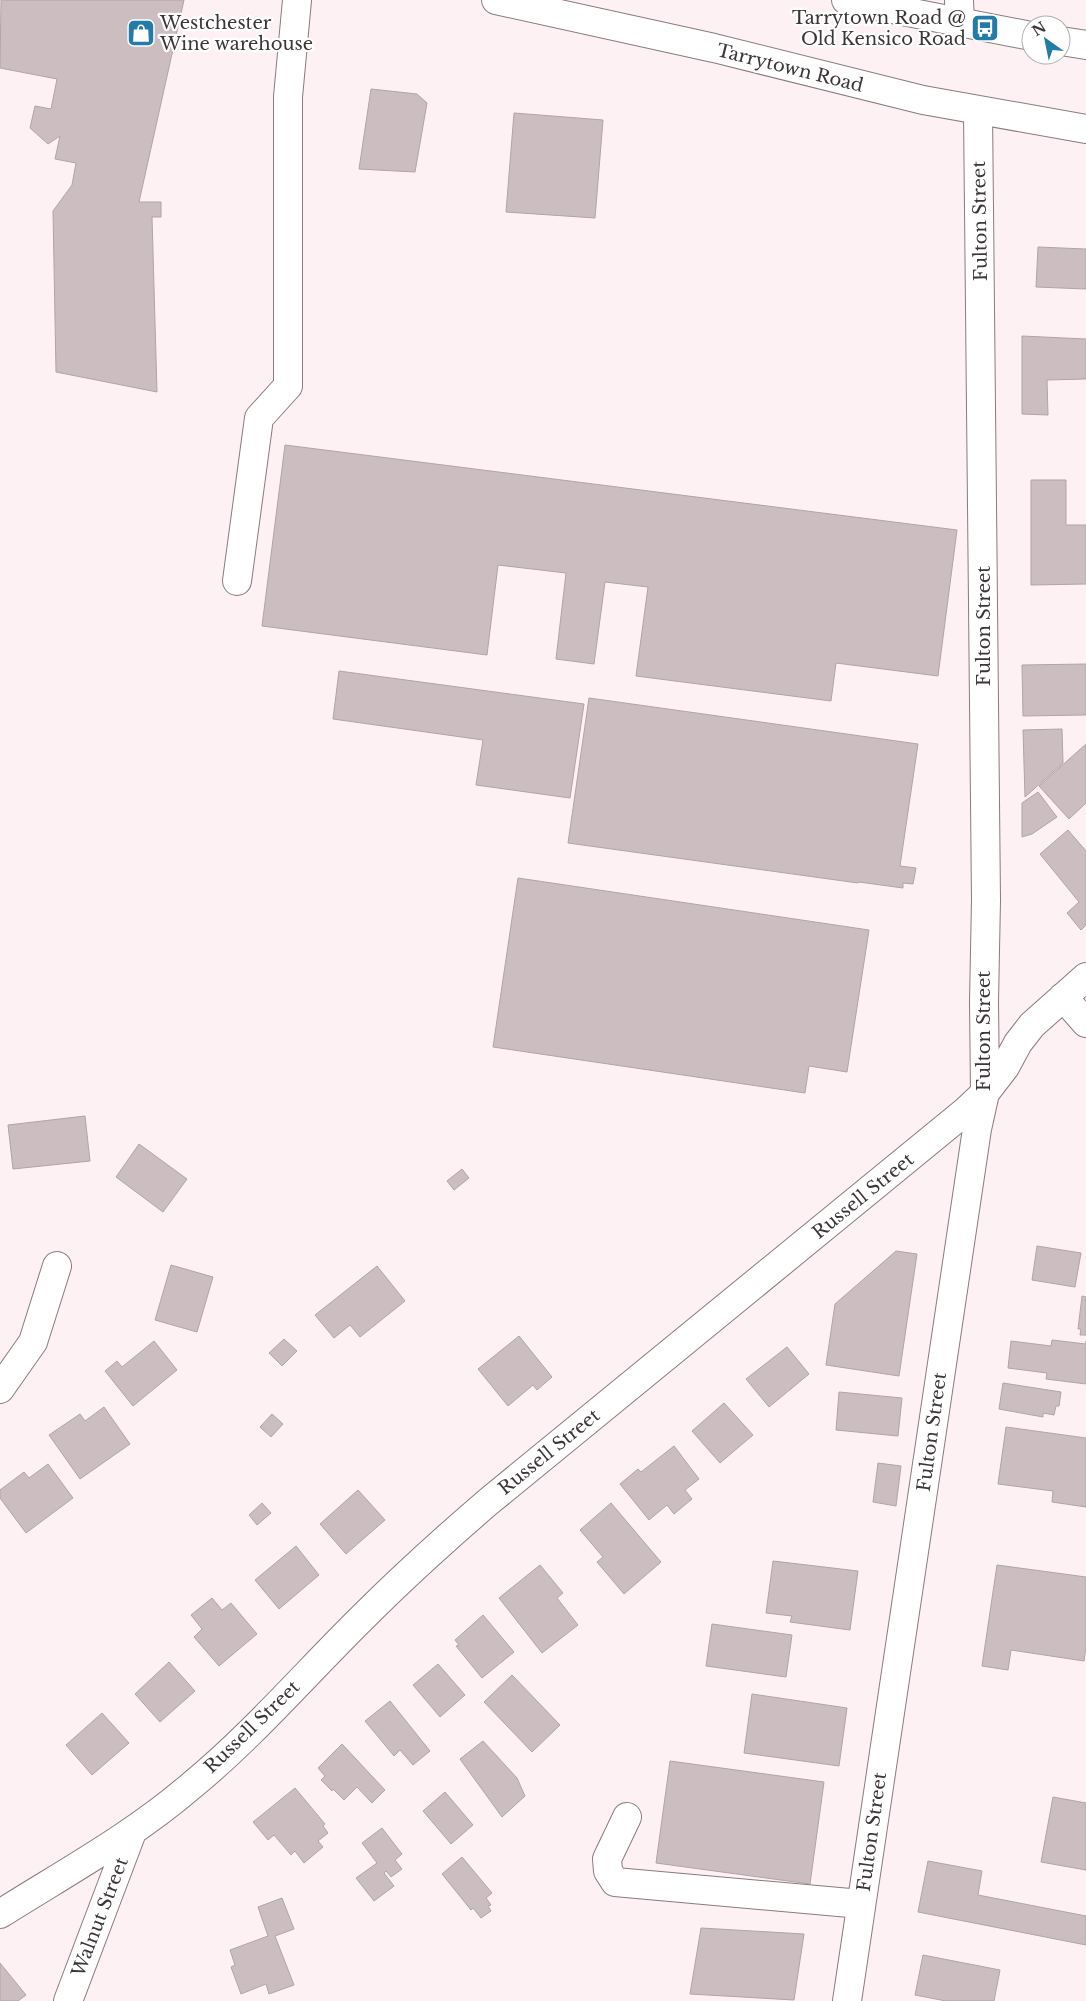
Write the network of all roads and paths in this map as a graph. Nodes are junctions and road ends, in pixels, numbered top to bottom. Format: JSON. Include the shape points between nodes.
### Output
{"nodes":[{"id":1,"x":297,"y":0,"type":"edge"},
{"id":2,"x":496,"y":0,"type":"edge"},
{"id":3,"x":846,"y":0,"type":"edge"},
{"id":4,"x":959,"y":12,"type":"edge"},
{"id":5,"x":1021,"y":33,"type":"edge"},
{"id":6,"x":1071,"y":43,"type":"edge"},
{"id":7,"x":1086,"y":45,"type":"edge"},
{"id":8,"x":978,"y":111,"type":"junction"},
{"id":9,"x":1086,"y":129,"type":"edge"},
{"id":10,"x":237,"y":581,"type":"dead end"},
{"id":11,"x":1086,"y":977,"type":"edge"},
{"id":12,"x":1063,"y":997,"type":"junction"},
{"id":13,"x":1086,"y":1023,"type":"edge"},
{"id":14,"x":985,"y":1093,"type":"junction"},
{"id":15,"x":57,"y":1266,"type":"dead end"},
{"id":16,"x":0,"y":1390,"type":"edge"},
{"id":17,"x":627,"y":1817,"type":"dead end"},
{"id":18,"x":132,"y":1832,"type":"junction"},
{"id":19,"x":861,"y":1904,"type":"junction"},
{"id":20,"x":0,"y":1914,"type":"edge"},
{"id":21,"x":68,"y":2001,"type":"edge"},
{"id":22,"x":847,"y":2001,"type":"edge"}],
"edges":[{"from":1,"to":10,"type":"street","via":[[288,98],[288,386],[259,418]]},
{"from":2,"to":8,"type":"street","name":"Tarrytown Road","via":[[686,41],[876,90]]},
{"from":3,"to":4,"type":"street"},
{"from":4,"to":5,"type":"street"},
{"from":6,"to":7,"type":"street"},
{"from":8,"to":9,"type":"street","name":"Tarrytown Road"},
{"from":8,"to":14,"type":"street","name":"Fulton Street","via":[[986,881]]},
{"from":11,"to":12,"type":"street","name":"Russell Street"},
{"from":12,"to":13,"type":"street"},
{"from":12,"to":14,"type":"street","name":"Russell Street","via":[[1032,1025]]},
{"from":14,"to":18,"type":"street","name":"Russell Street","via":[[960,1117],[488,1502],[363,1616],[246,1736],[192,1786]]},
{"from":14,"to":19,"type":"street","name":"Fulton Street"},
{"from":15,"to":16,"type":"street","via":[[33,1342]]},
{"from":17,"to":19,"type":"street","via":[[607,1859],[608,1870],[615,1882]]},
{"from":18,"to":20,"type":"street","name":"Russell Street"},
{"from":18,"to":21,"type":"street","name":"Walnut Street"},
{"from":19,"to":22,"type":"street","name":"Fulton Street"}]}
